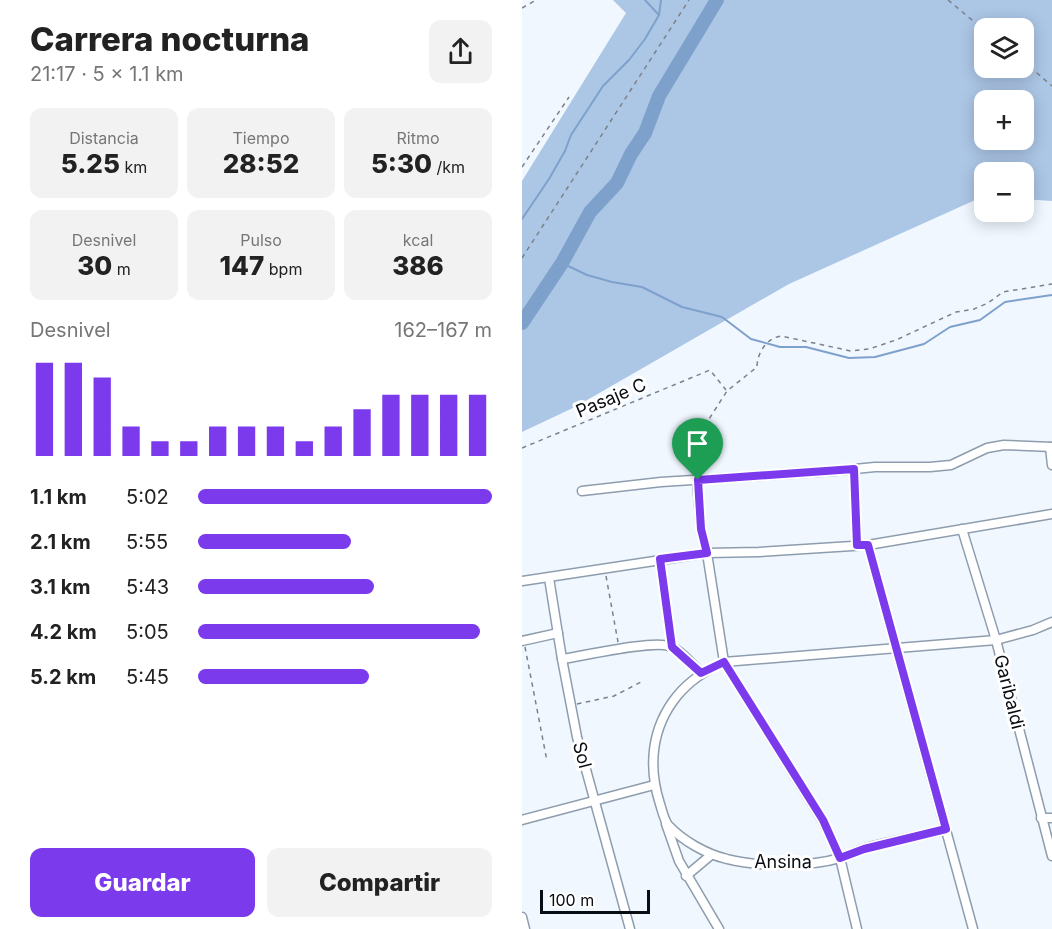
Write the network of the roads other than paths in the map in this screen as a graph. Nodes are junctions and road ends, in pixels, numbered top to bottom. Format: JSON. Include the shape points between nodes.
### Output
{"nodes":[{"id":1,"x":1051,"y":447,"type":"edge"},
{"id":2,"x":1052,"y":465,"type":"edge"},
{"id":3,"x":698,"y":480,"type":"junction"},
{"id":4,"x":582,"y":491,"type":"dead end"},
{"id":5,"x":1052,"y":514,"type":"edge"},
{"id":6,"x":962,"y":529,"type":"junction"},
{"id":7,"x":868,"y":545,"type":"junction"},
{"id":8,"x":707,"y":553,"type":"junction"},
{"id":9,"x":549,"y":578,"type":"junction"},
{"id":10,"x":522,"y":581,"type":"edge"},
{"id":11,"x":1052,"y":622,"type":"edge"},
{"id":12,"x":558,"y":633,"type":"junction"},
{"id":13,"x":996,"y":640,"type":"junction"},
{"id":14,"x":523,"y":641,"type":"edge"},
{"id":15,"x":897,"y":649,"type":"junction"},
{"id":16,"x":562,"y":659,"type":"junction"},
{"id":17,"x":724,"y":662,"type":"junction"},
{"id":18,"x":701,"y":673,"type":"junction"},
{"id":19,"x":654,"y":785,"type":"junction"},
{"id":20,"x":594,"y":800,"type":"junction"},
{"id":21,"x":1052,"y":818,"type":"edge"},
{"id":22,"x":1041,"y":819,"type":"junction"},
{"id":23,"x":522,"y":820,"type":"edge"},
{"id":24,"x":666,"y":824,"type":"junction"},
{"id":25,"x":946,"y":829,"type":"junction"},
{"id":26,"x":711,"y":855,"type":"junction"},
{"id":27,"x":1052,"y":856,"type":"edge"},
{"id":28,"x":840,"y":858,"type":"junction"},
{"id":29,"x":686,"y":876,"type":"junction"},
{"id":30,"x":522,"y":917,"type":"edge"},
{"id":31,"x":525,"y":929,"type":"edge"},
{"id":32,"x":630,"y":929,"type":"edge"},
{"id":33,"x":719,"y":929,"type":"edge"},
{"id":34,"x":857,"y":929,"type":"edge"},
{"id":35,"x":974,"y":929,"type":"edge"}],
"edges":[{"from":1,"to":2,"type":"street"},
{"from":1,"to":3,"type":"street","via":[[987,448],[951,465]]},
{"from":3,"to":4,"type":"street"},
{"from":3,"to":8,"type":"street","via":[[701,529]]},
{"from":5,"to":6,"type":"street"},
{"from":6,"to":7,"type":"street"},
{"from":6,"to":13,"type":"street","name":"Garibaldi"},
{"from":7,"to":8,"type":"street"},
{"from":7,"to":15,"type":"street"},
{"from":8,"to":9,"type":"street"},
{"from":8,"to":17,"type":"street"},
{"from":9,"to":10,"type":"street"},
{"from":9,"to":12,"type":"street","name":"Sol"},
{"from":11,"to":13,"type":"street"},
{"from":12,"to":14,"type":"street"},
{"from":12,"to":16,"type":"street","name":"Sol"},
{"from":13,"to":15,"type":"street"},
{"from":13,"to":22,"type":"street","name":"Garibaldi"},
{"from":15,"to":17,"type":"street"},
{"from":15,"to":25,"type":"street"},
{"from":16,"to":18,"type":"street","via":[[663,644],[672,647]]},
{"from":16,"to":20,"type":"street","name":"Sol"},
{"from":17,"to":18,"type":"street"},
{"from":17,"to":28,"type":"street","via":[[823,820]]},
{"from":18,"to":19,"type":"street","via":[[677,696],[664,716],[653,752]]},
{"from":19,"to":20,"type":"street"},
{"from":19,"to":24,"type":"street"},
{"from":20,"to":23,"type":"street"},
{"from":20,"to":32,"type":"street","name":"Sol"},
{"from":21,"to":22,"type":"street"},
{"from":22,"to":27,"type":"street","name":"Garibaldi"},
{"from":24,"to":26,"type":"street","name":"Ansina"},
{"from":24,"to":29,"type":"street"},
{"from":25,"to":28,"type":"street","name":"Ansina"},
{"from":25,"to":35,"type":"street"},
{"from":26,"to":28,"type":"street","name":"Ansina","via":[[772,863]]},
{"from":26,"to":29,"type":"street"},
{"from":28,"to":34,"type":"street"},
{"from":29,"to":33,"type":"street"},
{"from":30,"to":31,"type":"street"}]}
